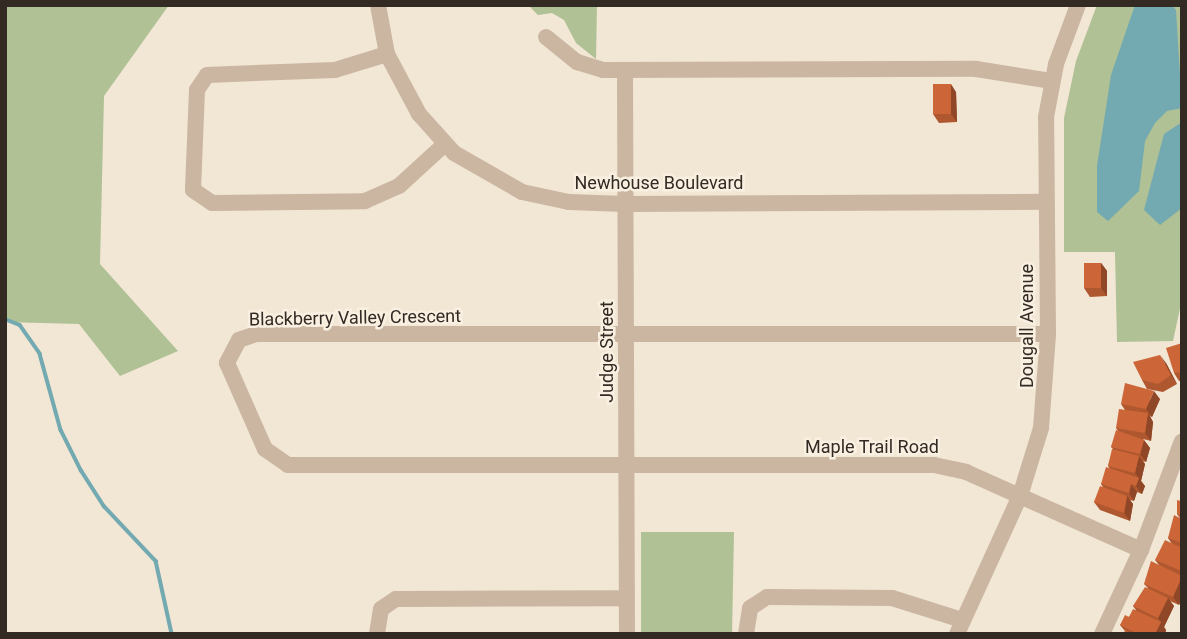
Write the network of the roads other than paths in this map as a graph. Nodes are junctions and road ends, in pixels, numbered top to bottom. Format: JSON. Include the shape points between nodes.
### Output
{"nodes":[{"id":1,"x":378,"y":5,"type":"edge"},
{"id":2,"x":1078,"y":5,"type":"edge"},
{"id":3,"x":546,"y":37,"type":"dead end"},
{"id":4,"x":387,"y":54,"type":"junction"},
{"id":5,"x":625,"y":71,"type":"junction"},
{"id":6,"x":1052,"y":81,"type":"junction"},
{"id":7,"x":445,"y":144,"type":"junction"},
{"id":8,"x":1045,"y":202,"type":"junction"},
{"id":9,"x":625,"y":204,"type":"junction"},
{"id":10,"x":1048,"y":334,"type":"junction"},
{"id":11,"x":626,"y":336,"type":"junction"},
{"id":12,"x":1182,"y":441,"type":"edge"},
{"id":13,"x":626,"y":467,"type":"junction"},
{"id":14,"x":1020,"y":496,"type":"junction"},
{"id":15,"x":1141,"y":550,"type":"junction"},
{"id":16,"x":626,"y":598,"type":"junction"},
{"id":17,"x":959,"y":627,"type":"edge"},
{"id":18,"x":377,"y":634,"type":"edge"},
{"id":19,"x":627,"y":634,"type":"edge"},
{"id":20,"x":746,"y":634,"type":"edge"},
{"id":21,"x":1102,"y":634,"type":"edge"}],
"edges":[{"from":1,"to":4,"type":"street","name":"Newhouse Boulevard"},
{"from":2,"to":6,"type":"street","name":"Dougall Avenue"},
{"from":3,"to":5,"type":"street","via":[[576,62]]},
{"from":4,"to":7,"type":"street","name":"Newhouse Boulevard","via":[[407,97]]},
{"from":4,"to":7,"type":"street","via":[[317,72],[207,75],[197,90],[193,190],[212,203],[365,201],[399,186]]},
{"from":5,"to":6,"type":"street","via":[[976,69]]},
{"from":5,"to":9,"type":"street","name":"Judge Street"},
{"from":6,"to":8,"type":"street","name":"Dougall Avenue","via":[[1045,139]]},
{"from":7,"to":9,"type":"street","name":"Newhouse Boulevard","via":[[482,173],[522,192],[569,202]]},
{"from":8,"to":9,"type":"street","name":"Newhouse Boulevard"},
{"from":8,"to":10,"type":"street","name":"Dougall Avenue"},
{"from":9,"to":11,"type":"street","name":"Judge Street"},
{"from":10,"to":11,"type":"street"},
{"from":10,"to":14,"type":"street","name":"Dougall Avenue","via":[[1043,414]]},
{"from":11,"to":13,"type":"street","name":"Judge Street"},
{"from":11,"to":13,"type":"street","name":"Blackberry Valley Crescent","via":[[256,334],[239,340],[227,363],[265,449],[288,465]]},
{"from":12,"to":15,"type":"street"},
{"from":13,"to":14,"type":"street","name":"Maple Trail Road","via":[[934,466],[966,472]]},
{"from":13,"to":16,"type":"street","name":"Judge Street"},
{"from":14,"to":15,"type":"street","name":"Maple Trail Road"},
{"from":14,"to":17,"type":"street","name":"Dougall Avenue"},
{"from":15,"to":21,"type":"street"},
{"from":16,"to":18,"type":"street","via":[[396,598],[381,609]]},
{"from":16,"to":19,"type":"street","name":"Judge Street"},
{"from":17,"to":20,"type":"street","via":[[892,598],[767,597],[750,608]]}]}
